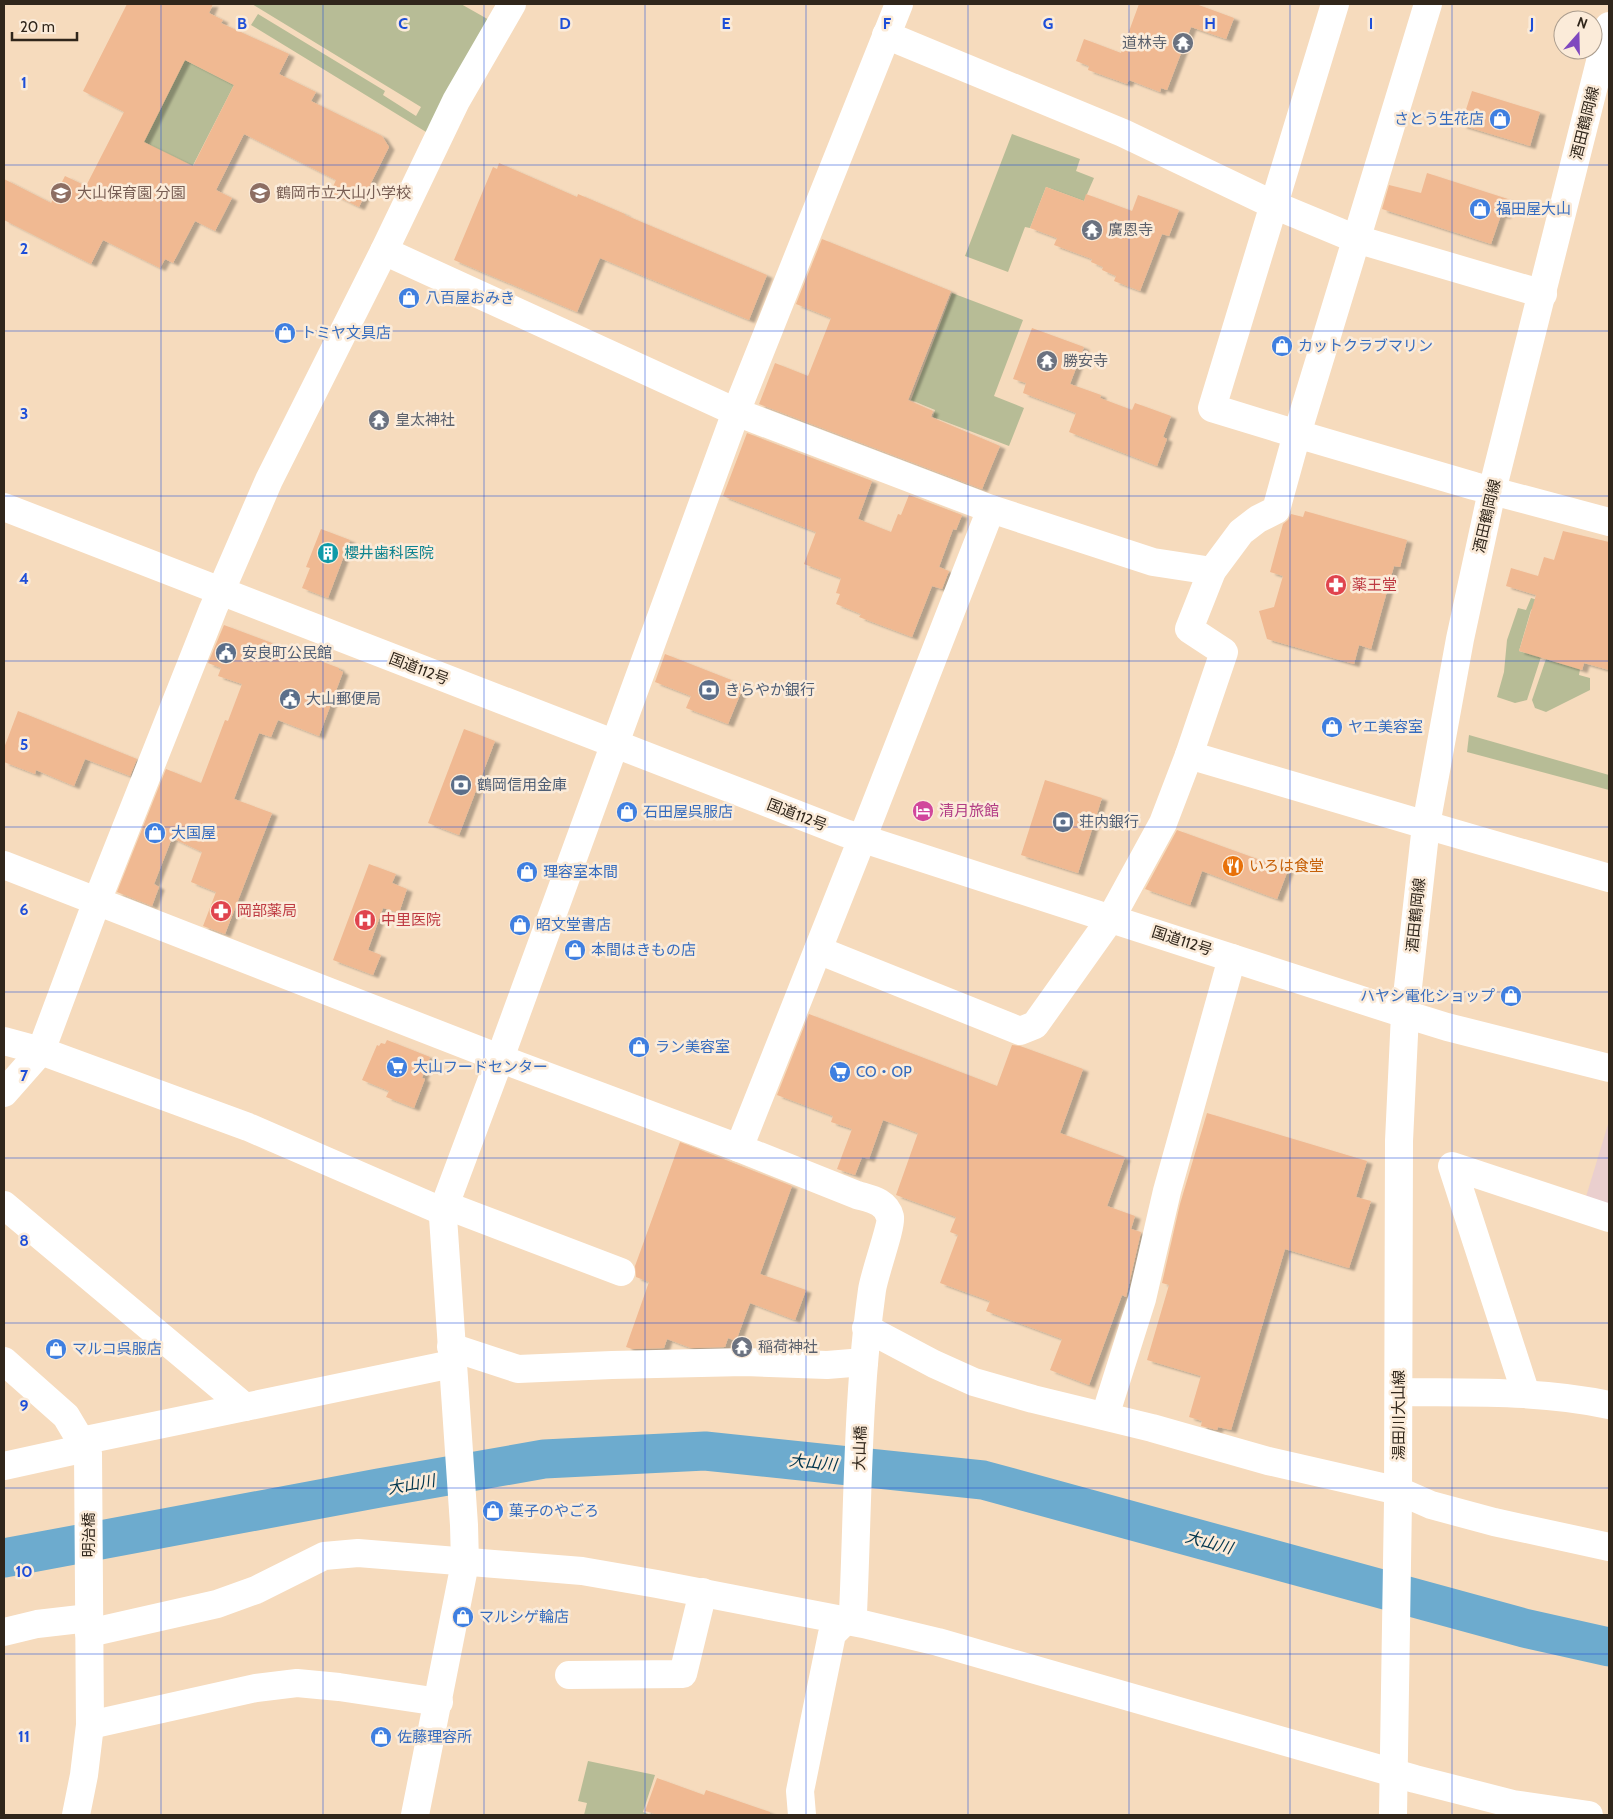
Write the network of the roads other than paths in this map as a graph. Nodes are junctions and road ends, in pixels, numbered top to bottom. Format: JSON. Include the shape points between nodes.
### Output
{"nodes":[{"id":1,"x":512,"y":4,"type":"edge"},
{"id":2,"x":899,"y":4,"type":"edge"},
{"id":3,"x":1335,"y":4,"type":"edge"},
{"id":4,"x":1428,"y":4,"type":"edge"},
{"id":5,"x":1609,"y":26,"type":"edge"},
{"id":6,"x":886,"y":35,"type":"junction"},
{"id":7,"x":1274,"y":205,"type":"junction"},
{"id":8,"x":1356,"y":239,"type":"junction"},
{"id":9,"x":384,"y":251,"type":"junction"},
{"id":10,"x":1543,"y":294,"type":"junction"},
{"id":11,"x":736,"y":412,"type":"junction"},
{"id":12,"x":1297,"y":434,"type":"junction"},
{"id":13,"x":1492,"y":491,"type":"junction"},
{"id":14,"x":4,"y":507,"type":"edge"},
{"id":15,"x":991,"y":509,"type":"junction"},
{"id":16,"x":1609,"y":522,"type":"edge"},
{"id":17,"x":1212,"y":571,"type":"junction"},
{"id":18,"x":220,"y":591,"type":"junction"},
{"id":19,"x":614,"y":745,"type":"junction"},
{"id":20,"x":1189,"y":754,"type":"junction"},
{"id":21,"x":1426,"y":826,"type":"junction"},
{"id":22,"x":862,"y":839,"type":"junction"},
{"id":23,"x":4,"y":866,"type":"edge"},
{"id":24,"x":1609,"y":878,"type":"edge"},
{"id":25,"x":97,"y":901,"type":"junction"},
{"id":26,"x":1111,"y":918,"type":"junction"},
{"id":27,"x":818,"y":950,"type":"junction"},
{"id":28,"x":1232,"y":958,"type":"junction"},
{"id":29,"x":1405,"y":1014,"type":"junction"},
{"id":30,"x":4,"y":1041,"type":"edge"},
{"id":31,"x":41,"y":1051,"type":"junction"},
{"id":32,"x":500,"y":1058,"type":"junction"},
{"id":33,"x":1609,"y":1068,"type":"edge"},
{"id":34,"x":4,"y":1092,"type":"edge"},
{"id":35,"x":738,"y":1148,"type":"junction"},
{"id":36,"x":4,"y":1205,"type":"edge"},
{"id":37,"x":444,"y":1208,"type":"junction"},
{"id":38,"x":1609,"y":1218,"type":"edge"},
{"id":39,"x":621,"y":1272,"type":"dead end"},
{"id":40,"x":866,"y":1328,"type":"junction"},
{"id":41,"x":4,"y":1361,"type":"edge"},
{"id":42,"x":452,"y":1363,"type":"junction"},
{"id":43,"x":864,"y":1367,"type":"junction"},
{"id":44,"x":1399,"y":1392,"type":"junction"},
{"id":45,"x":1526,"y":1394,"type":"junction"},
{"id":46,"x":1609,"y":1405,"type":"edge"},
{"id":47,"x":245,"y":1407,"type":"junction"},
{"id":48,"x":1105,"y":1416,"type":"junction"},
{"id":49,"x":85,"y":1447,"type":"junction"},
{"id":50,"x":4,"y":1466,"type":"edge"},
{"id":51,"x":1398,"y":1496,"type":"junction"},
{"id":52,"x":1609,"y":1547,"type":"edge"},
{"id":53,"x":465,"y":1563,"type":"junction"},
{"id":54,"x":702,"y":1592,"type":"junction"},
{"id":55,"x":845,"y":1621,"type":"junction"},
{"id":56,"x":89,"y":1626,"type":"junction"},
{"id":57,"x":4,"y":1632,"type":"edge"},
{"id":58,"x":568,"y":1675,"type":"dead end"},
{"id":59,"x":439,"y":1702,"type":"junction"},
{"id":60,"x":90,"y":1725,"type":"junction"},
{"id":61,"x":1394,"y":1773,"type":"junction"},
{"id":62,"x":76,"y":1815,"type":"edge"},
{"id":63,"x":415,"y":1815,"type":"edge"},
{"id":64,"x":802,"y":1815,"type":"edge"},
{"id":65,"x":1393,"y":1815,"type":"edge"},
{"id":66,"x":1589,"y":1815,"type":"edge"}],
"edges":[{"from":1,"to":9,"type":"main road","via":[[456,101]]},
{"from":2,"to":6,"type":"main road"},
{"from":3,"to":7,"type":"main road"},
{"from":4,"to":8,"type":"main road"},
{"from":5,"to":10,"type":"main road","name":"酒田鶴岡線"},
{"from":6,"to":7,"type":"main road","via":[[1123,133]]},
{"from":6,"to":11,"type":"main road"},
{"from":7,"to":8,"type":"main road"},
{"from":7,"to":12,"type":"main road","via":[[1212,408]]},
{"from":8,"to":10,"type":"main road"},
{"from":8,"to":12,"type":"main road"},
{"from":9,"to":11,"type":"main road"},
{"from":9,"to":18,"type":"main road","via":[[269,480]]},
{"from":10,"to":13,"type":"main road","name":"酒田鶴岡線"},
{"from":11,"to":15,"type":"main road"},
{"from":11,"to":19,"type":"main road"},
{"from":12,"to":13,"type":"main road"},
{"from":12,"to":17,"type":"main road","via":[[1276,510],[1241,532]]},
{"from":13,"to":16,"type":"main road"},
{"from":13,"to":21,"type":"main road","name":"酒田鶴岡線","via":[[1460,639]]},
{"from":14,"to":18,"type":"main road","name":"国道112号"},
{"from":15,"to":17,"type":"main road","via":[[1153,562]]},
{"from":15,"to":22,"type":"main road"},
{"from":17,"to":20,"type":"main road","via":[[1189,629],[1224,652]]},
{"from":18,"to":19,"type":"main road","name":"国道112号"},
{"from":18,"to":25,"type":"main road"},
{"from":19,"to":22,"type":"main road","name":"国道112号"},
{"from":19,"to":32,"type":"main road"},
{"from":20,"to":21,"type":"main road"},
{"from":20,"to":26,"type":"main road","via":[[1164,823]]},
{"from":21,"to":24,"type":"main road"},
{"from":21,"to":29,"type":"main road","name":"酒田鶴岡線"},
{"from":22,"to":26,"type":"main road","name":"国道112号"},
{"from":22,"to":27,"type":"main road"},
{"from":23,"to":25,"type":"main road","name":"大山橋"},
{"from":25,"to":31,"type":"main road"},
{"from":25,"to":32,"type":"main road","name":"大山橋"},
{"from":26,"to":27,"type":"main road","via":[[1035,1025],[1020,1031]]},
{"from":26,"to":28,"type":"main road","name":"国道112号"},
{"from":27,"to":35,"type":"main road"},
{"from":28,"to":29,"type":"main road","name":"国道112号"},
{"from":28,"to":48,"type":"main road","via":[[1167,1191],[1142,1299]]},
{"from":29,"to":33,"type":"main road","name":"国道112号"},
{"from":29,"to":44,"type":"main road","name":"湯田川大山線","via":[[1400,1142]]},
{"from":30,"to":31,"type":"main road"},
{"from":31,"to":34,"type":"main road"},
{"from":31,"to":37,"type":"main road","via":[[248,1128]]},
{"from":32,"to":35,"type":"main road","name":"大山橋"},
{"from":32,"to":37,"type":"main road"},
{"from":35,"to":40,"type":"main road","name":"大山橋","via":[[876,1201],[886,1208],[891,1219],[873,1283]]},
{"from":36,"to":47,"type":"main road"},
{"from":37,"to":39,"type":"main road"},
{"from":37,"to":42,"type":"main road"},
{"from":38,"to":45,"type":"main road","via":[[1452,1166]]},
{"from":40,"to":43,"type":"main road","name":"大山橋"},
{"from":40,"to":48,"type":"main road","via":[[974,1382]]},
{"from":41,"to":49,"type":"main road","via":[[66,1416]]},
{"from":42,"to":43,"type":"main road","via":[[518,1369],[745,1362]]},
{"from":42,"to":47,"type":"main road"},
{"from":42,"to":53,"type":"main road"},
{"from":43,"to":55,"type":"main road","name":"大山橋","via":[[853,1613]]},
{"from":44,"to":45,"type":"main road"},
{"from":44,"to":51,"type":"main road","name":"湯田川大山線"},
{"from":45,"to":46,"type":"main road"},
{"from":47,"to":49,"type":"main road"},
{"from":48,"to":51,"type":"main road"},
{"from":49,"to":50,"type":"main road"},
{"from":49,"to":56,"type":"main road","name":"明治橋"},
{"from":51,"to":52,"type":"main road","via":[[1494,1522]]},
{"from":51,"to":61,"type":"main road","name":"湯田川大山線"},
{"from":53,"to":54,"type":"main road","via":[[582,1571]]},
{"from":53,"to":56,"type":"main road","via":[[358,1553],[324,1556],[256,1590],[218,1604]]},
{"from":53,"to":59,"type":"main road"},
{"from":54,"to":55,"type":"main road"},
{"from":54,"to":58,"type":"main road","via":[[683,1674]]},
{"from":55,"to":61,"type":"main road","via":[[938,1642]]},
{"from":55,"to":64,"type":"main road","name":"大山橋","via":[[832,1634],[800,1791]]},
{"from":56,"to":57,"type":"main road","via":[[37,1624]]},
{"from":56,"to":60,"type":"main road","name":"明治橋"},
{"from":59,"to":60,"type":"main road","via":[[297,1683],[256,1688]]},
{"from":59,"to":63,"type":"main road"},
{"from":60,"to":62,"type":"main road","name":"明治橋"},
{"from":61,"to":65,"type":"main road","name":"湯田川大山線"},
{"from":61,"to":66,"type":"main road","via":[[1513,1804]]}]}
